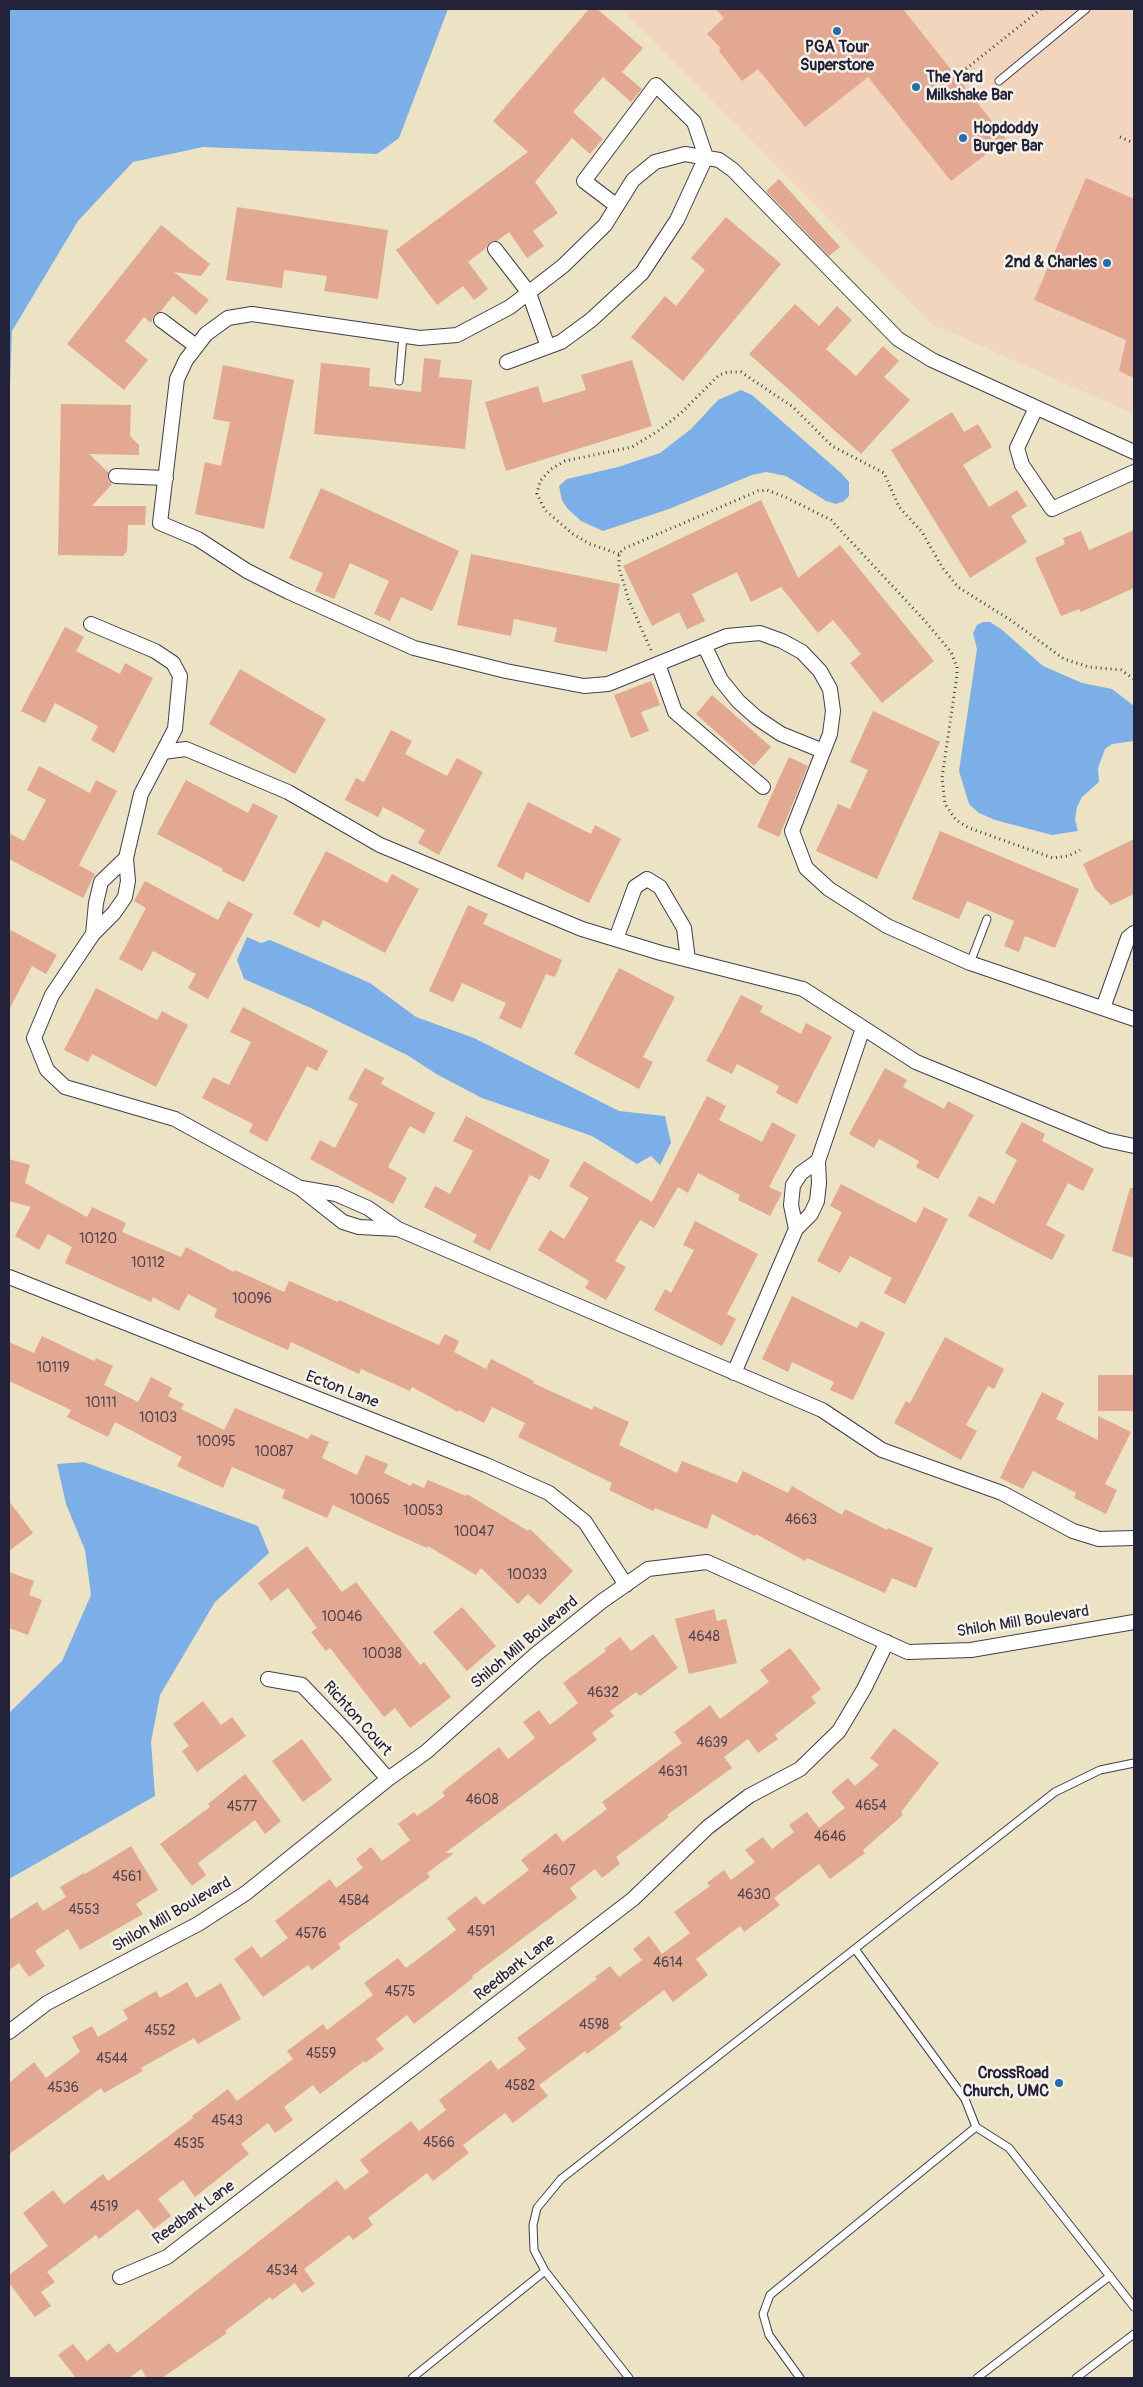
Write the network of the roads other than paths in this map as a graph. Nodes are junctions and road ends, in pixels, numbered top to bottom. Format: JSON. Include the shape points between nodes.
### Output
{"nodes":[{"id":1,"x":1086,"y":9,"type":"edge"},
{"id":2,"x":999,"y":81,"type":"dead end"},
{"id":3,"x":706,"y":157,"type":"junction"},
{"id":4,"x":617,"y":206,"type":"junction"},
{"id":5,"x":495,"y":249,"type":"dead end"},
{"id":6,"x":529,"y":293,"type":"junction"},
{"id":7,"x":161,"y":320,"type":"dead end"},
{"id":8,"x":403,"y":336,"type":"junction"},
{"id":9,"x":196,"y":346,"type":"junction"},
{"id":10,"x":548,"y":347,"type":"junction"},
{"id":11,"x":507,"y":362,"type":"dead end"},
{"id":12,"x":399,"y":381,"type":"dead end"},
{"id":13,"x":1036,"y":408,"type":"junction"},
{"id":14,"x":1134,"y":452,"type":"edge"},
{"id":15,"x":1134,"y":472,"type":"edge"},
{"id":16,"x":116,"y":476,"type":"dead end"},
{"id":17,"x":166,"y":478,"type":"junction"},
{"id":18,"x":91,"y":624,"type":"dead end"},
{"id":19,"x":704,"y":645,"type":"junction"},
{"id":20,"x":658,"y":664,"type":"junction"},
{"id":21,"x":823,"y":751,"type":"junction"},
{"id":22,"x":163,"y":752,"type":"junction"},
{"id":23,"x":763,"y":787,"type":"dead end"},
{"id":24,"x":126,"y":858,"type":"junction"},
{"id":25,"x":987,"y":919,"type":"dead end"},
{"id":26,"x":1134,"y":933,"type":"edge"},
{"id":27,"x":93,"y":934,"type":"junction"},
{"id":28,"x":616,"y":939,"type":"junction"},
{"id":29,"x":688,"y":960,"type":"junction"},
{"id":30,"x":970,"y":963,"type":"junction"},
{"id":31,"x":1103,"y":1008,"type":"junction"},
{"id":32,"x":1134,"y":1019,"type":"edge"},
{"id":33,"x":863,"y":1028,"type":"junction"},
{"id":34,"x":1134,"y":1146,"type":"edge"},
{"id":35,"x":818,"y":1161,"type":"junction"},
{"id":36,"x":300,"y":1188,"type":"junction"},
{"id":37,"x":398,"y":1229,"type":"junction"},
{"id":38,"x":796,"y":1229,"type":"junction"},
{"id":39,"x":9,"y":1277,"type":"edge"},
{"id":40,"x":734,"y":1373,"type":"junction"},
{"id":41,"x":1134,"y":1538,"type":"edge"},
{"id":42,"x":626,"y":1585,"type":"junction"},
{"id":43,"x":1134,"y":1622,"type":"edge"},
{"id":44,"x":887,"y":1642,"type":"junction"},
{"id":45,"x":268,"y":1679,"type":"dead end"},
{"id":46,"x":1134,"y":1763,"type":"edge"},
{"id":47,"x":388,"y":1779,"type":"junction"},
{"id":48,"x":855,"y":1949,"type":"junction"},
{"id":49,"x":9,"y":2032,"type":"edge"},
{"id":50,"x":976,"y":2127,"type":"junction"},
{"id":51,"x":545,"y":2271,"type":"junction"},
{"id":52,"x":1110,"y":2276,"type":"junction"},
{"id":53,"x":120,"y":2277,"type":"dead end"},
{"id":54,"x":1134,"y":2307,"type":"edge"},
{"id":55,"x":1134,"y":2334,"type":"edge"},
{"id":56,"x":412,"y":2378,"type":"edge"},
{"id":57,"x":629,"y":2378,"type":"edge"},
{"id":58,"x":800,"y":2378,"type":"edge"},
{"id":59,"x":977,"y":2378,"type":"edge"},
{"id":60,"x":1076,"y":2378,"type":"edge"}],
"edges":[{"from":1,"to":2,"type":"lane"},
{"from":3,"to":4,"type":"street","via":[[685,154],[655,162],[633,180]]},
{"from":3,"to":4,"type":"street","via":[[694,122],[656,85],[584,182]]},
{"from":3,"to":10,"type":"street","via":[[677,220],[642,273],[591,320],[561,342]]},
{"from":3,"to":13,"type":"street","via":[[719,160],[734,170],[898,339],[932,360]]},
{"from":4,"to":6,"type":"street","via":[[605,225],[570,260]]},
{"from":5,"to":6,"type":"street"},
{"from":6,"to":8,"type":"street","via":[[510,307],[457,335]]},
{"from":6,"to":10,"type":"street"},
{"from":7,"to":9,"type":"street"},
{"from":8,"to":9,"type":"street","via":[[252,314],[228,318]]},
{"from":8,"to":12,"type":"lane"},
{"from":9,"to":17,"type":"street","via":[[178,379]]},
{"from":10,"to":11,"type":"street"},
{"from":13,"to":14,"type":"street"},
{"from":13,"to":15,"type":"street","via":[[1017,448],[1022,465],[1052,509]]},
{"from":16,"to":17,"type":"street"},
{"from":17,"to":20,"type":"street","via":[[160,523],[198,539],[272,584],[414,648],[584,686],[608,684]]},
{"from":18,"to":22,"type":"street","via":[[156,651],[173,662],[180,676],[174,730]]},
{"from":19,"to":20,"type":"street"},
{"from":19,"to":21,"type":"street","via":[[721,680],[757,718],[781,734]]},
{"from":19,"to":21,"type":"street","via":[[727,636],[760,633],[802,652],[820,671],[830,689],[833,711],[830,734]]},
{"from":20,"to":23,"type":"street","via":[[675,712]]},
{"from":21,"to":30,"type":"street","via":[[792,831],[806,868],[829,889],[887,926]]},
{"from":22,"to":24,"type":"street","via":[[141,794]]},
{"from":22,"to":28,"type":"street","via":[[186,749],[288,792],[380,845],[487,891]]},
{"from":24,"to":27,"type":"street","via":[[101,882]]},
{"from":24,"to":27,"type":"street","via":[[128,881],[125,897]]},
{"from":25,"to":30,"type":"lane"},
{"from":26,"to":31,"type":"street","via":[[1128,938]]},
{"from":27,"to":36,"type":"street","via":[[52,995],[34,1038],[47,1070],[64,1087],[175,1120]]},
{"from":28,"to":29,"type":"street"},
{"from":28,"to":29,"type":"street","via":[[635,887],[647,878],[660,887],[684,928]]},
{"from":29,"to":33,"type":"street","via":[[803,989]]},
{"from":30,"to":31,"type":"street"},
{"from":31,"to":32,"type":"street"},
{"from":33,"to":34,"type":"street","via":[[916,1062],[1106,1140]]},
{"from":33,"to":35,"type":"street"},
{"from":35,"to":38,"type":"street","via":[[817,1201],[811,1214]]},
{"from":35,"to":38,"type":"street","via":[[793,1185],[791,1205]]},
{"from":36,"to":37,"type":"street","via":[[336,1194],[368,1208]]},
{"from":36,"to":37,"type":"street","via":[[343,1222],[360,1227]]},
{"from":37,"to":40,"type":"street"},
{"from":38,"to":40,"type":"street"},
{"from":39,"to":42,"type":"street","name":"Ecton Lane","via":[[486,1465],[549,1493],[585,1522]]},
{"from":40,"to":41,"type":"street","via":[[822,1410],[882,1450],[1002,1493],[1073,1531],[1100,1540]]},
{"from":42,"to":44,"type":"street","name":"Shiloh Mill Boulevard","via":[[648,1569],[707,1562]]},
{"from":42,"to":47,"type":"street","name":"Shiloh Mill Boulevard","via":[[535,1655],[426,1752]]},
{"from":43,"to":44,"type":"street","name":"Shiloh Mill Boulevard","via":[[971,1650],[908,1652]]},
{"from":44,"to":53,"type":"street","name":"Reedbark Lane","via":[[839,1731],[800,1769],[749,1796],[708,1827],[633,1899],[167,2257]]},
{"from":45,"to":47,"type":"street","name":"Richton Court","via":[[302,1685]]},
{"from":46,"to":48,"type":"lane","via":[[1100,1770],[1056,1792]]},
{"from":47,"to":49,"type":"street","name":"Shiloh Mill Boulevard","via":[[246,1893],[198,1924],[47,2003]]},
{"from":48,"to":50,"type":"lane","via":[[965,2099]]},
{"from":48,"to":51,"type":"lane","via":[[561,2179],[538,2208],[533,2225],[534,2250]]},
{"from":50,"to":52,"type":"lane","via":[[1010,2148]]},
{"from":50,"to":58,"type":"lane","via":[[770,2295],[763,2314],[769,2335]]},
{"from":51,"to":56,"type":"lane"},
{"from":51,"to":57,"type":"lane"},
{"from":52,"to":54,"type":"lane"},
{"from":52,"to":59,"type":"lane"},
{"from":55,"to":60,"type":"lane"}]}
